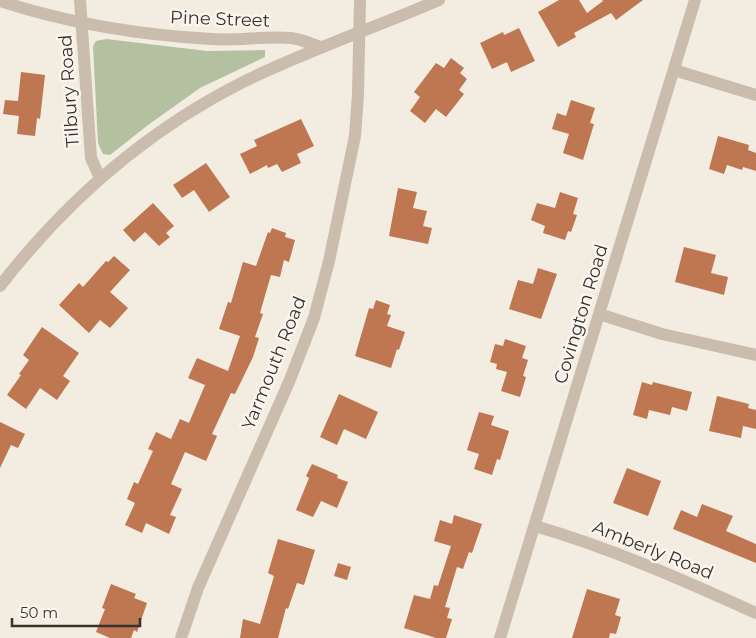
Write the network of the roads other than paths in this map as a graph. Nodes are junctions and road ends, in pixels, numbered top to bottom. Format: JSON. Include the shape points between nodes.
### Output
{"nodes":[{"id":1,"x":80,"y":0,"type":"edge"},
{"id":2,"x":360,"y":0,"type":"edge"},
{"id":3,"x":439,"y":0,"type":"edge"},
{"id":4,"x":695,"y":0,"type":"edge"},
{"id":5,"x":0,"y":1,"type":"edge"},
{"id":6,"x":82,"y":22,"type":"junction"},
{"id":7,"x":359,"y":32,"type":"junction"},
{"id":8,"x":320,"y":47,"type":"junction"},
{"id":9,"x":674,"y":70,"type":"junction"},
{"id":10,"x":756,"y":95,"type":"edge"},
{"id":11,"x":100,"y":178,"type":"junction"},
{"id":12,"x":0,"y":286,"type":"edge"},
{"id":13,"x":599,"y":314,"type":"junction"},
{"id":14,"x":756,"y":355,"type":"edge"},
{"id":15,"x":534,"y":526,"type":"junction"},
{"id":16,"x":756,"y":613,"type":"edge"},
{"id":17,"x":181,"y":638,"type":"edge"},
{"id":18,"x":500,"y":638,"type":"edge"}],
"edges":[{"from":1,"to":6,"type":"street","name":"Tilbury Road"},
{"from":2,"to":7,"type":"street","name":"Yarmouth Road"},
{"from":3,"to":7,"type":"street"},
{"from":4,"to":9,"type":"street","name":"Covington Road"},
{"from":5,"to":6,"type":"street","name":"Pine Street"},
{"from":6,"to":8,"type":"street","name":"Pine Street","via":[[214,40],[292,38]]},
{"from":6,"to":11,"type":"street","name":"Tilbury Road","via":[[91,158]]},
{"from":7,"to":8,"type":"street"},
{"from":7,"to":17,"type":"street","name":"Yarmouth Road","via":[[355,136],[314,318],[198,588]]},
{"from":8,"to":11,"type":"street","via":[[210,100],[147,140]]},
{"from":9,"to":10,"type":"street"},
{"from":9,"to":13,"type":"street","name":"Covington Road"},
{"from":11,"to":12,"type":"street","via":[[42,234]]},
{"from":13,"to":14,"type":"street","via":[[662,334]]},
{"from":13,"to":15,"type":"street","name":"Covington Road"},
{"from":15,"to":16,"type":"street","name":"Amberly Road","via":[[639,561]]},
{"from":15,"to":18,"type":"street","name":"Covington Road"}]}
